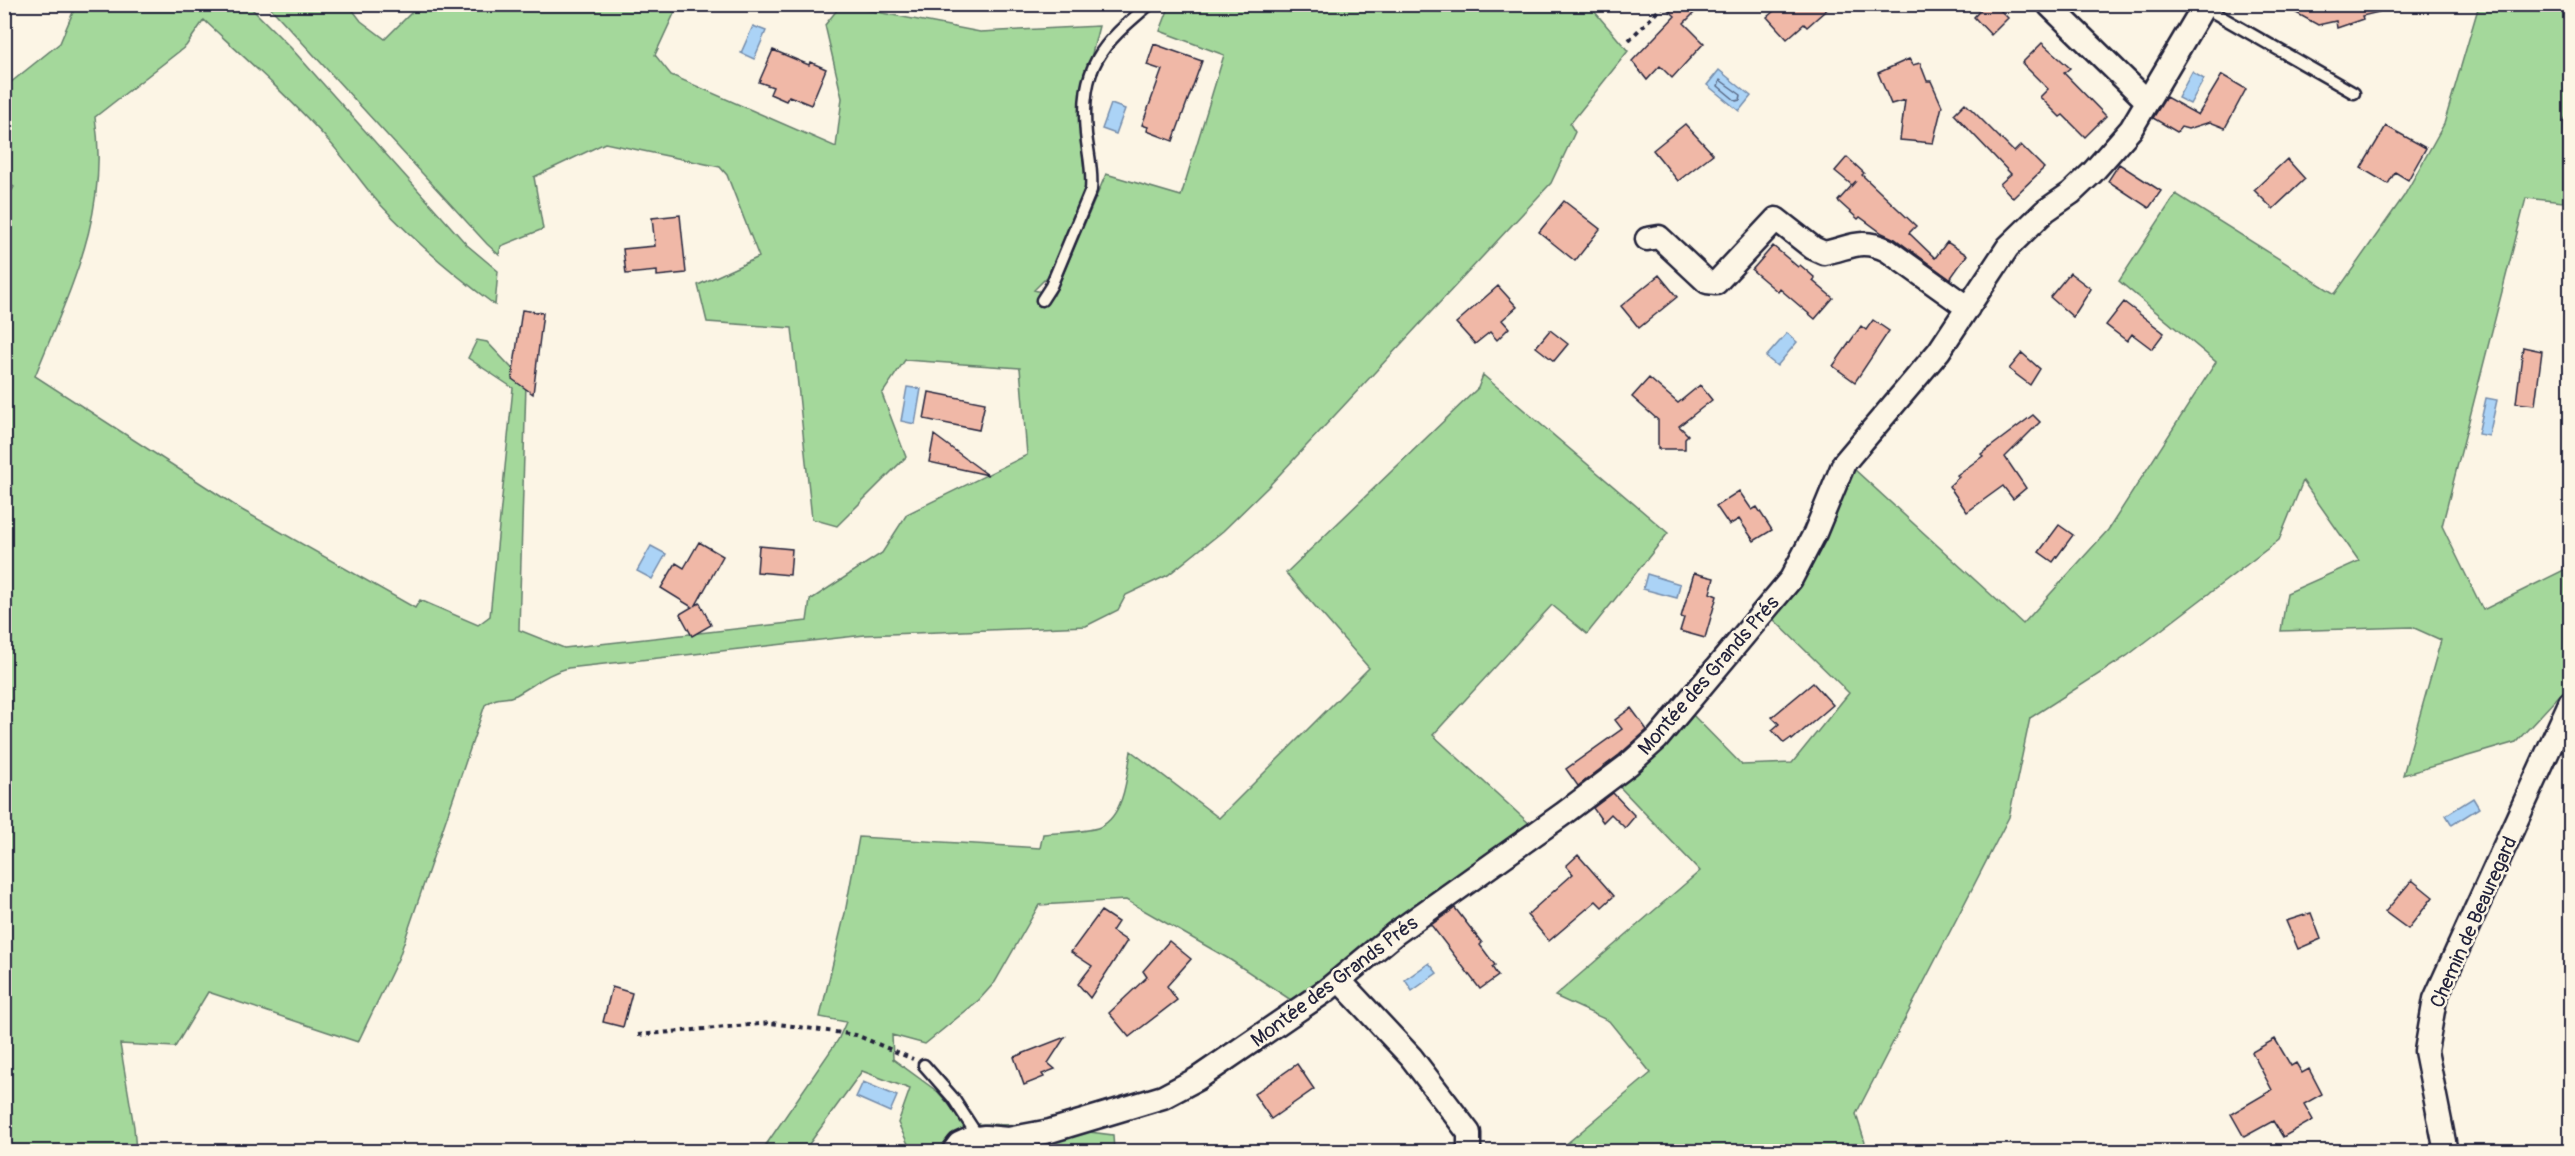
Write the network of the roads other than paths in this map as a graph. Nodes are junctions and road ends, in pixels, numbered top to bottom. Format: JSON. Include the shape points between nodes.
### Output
{"nodes":[{"id":1,"x":1150,"y":4,"type":"edge"},
{"id":2,"x":2050,"y":6,"type":"dead end"},
{"id":3,"x":2204,"y":6,"type":"edge"},
{"id":4,"x":2354,"y":93,"type":"dead end"},
{"id":5,"x":2147,"y":101,"type":"junction"},
{"id":6,"x":1647,"y":239,"type":"dead end"},
{"id":7,"x":1042,"y":300,"type":"dead end"},
{"id":8,"x":1968,"y":308,"type":"junction"},
{"id":9,"x":2571,"y":703,"type":"edge"},
{"id":10,"x":1339,"y":980,"type":"junction"},
{"id":11,"x":924,"y":1065,"type":"road end"},
{"id":12,"x":979,"y":1138,"type":"junction"},
{"id":13,"x":953,"y":1152,"type":"edge"},
{"id":14,"x":1469,"y":1152,"type":"edge"},
{"id":15,"x":2446,"y":1152,"type":"edge"}],
"edges":[{"from":1,"to":7,"type":"lane","via":[[1107,43],[1088,79],[1085,106],[1091,190]]},
{"from":2,"to":5,"type":"street"},
{"from":3,"to":4,"type":"lane"},
{"from":3,"to":5,"type":"street","name":"Montée des Grands Prés"},
{"from":5,"to":8,"type":"street","name":"Montée des Grands Prés","via":[[2131,129],[2092,173],[2008,247]]},
{"from":6,"to":8,"type":"street","via":[[1659,237],[1707,282],[1716,283],[1776,219],[1824,253],[1872,242]]},
{"from":8,"to":10,"type":"street","name":"Montée des Grands Prés","via":[[1939,351],[1844,464],[1791,579],[1657,739],[1628,765],[1396,933]]},
{"from":9,"to":15,"type":"street","name":"Chemin de Beauregard","via":[[2435,999],[2426,1051]]},
{"from":10,"to":12,"type":"street","name":"Montée des Grands Prés","via":[[1238,1053],[1163,1097],[1050,1131],[1008,1139]]},
{"from":10,"to":14,"type":"street","via":[[1411,1057],[1469,1133]]},
{"from":11,"to":12,"type":"lane","via":[[953,1098]]},
{"from":12,"to":13,"type":"street","name":"Montée des Grands Prés","via":[[959,1144]]}]}
